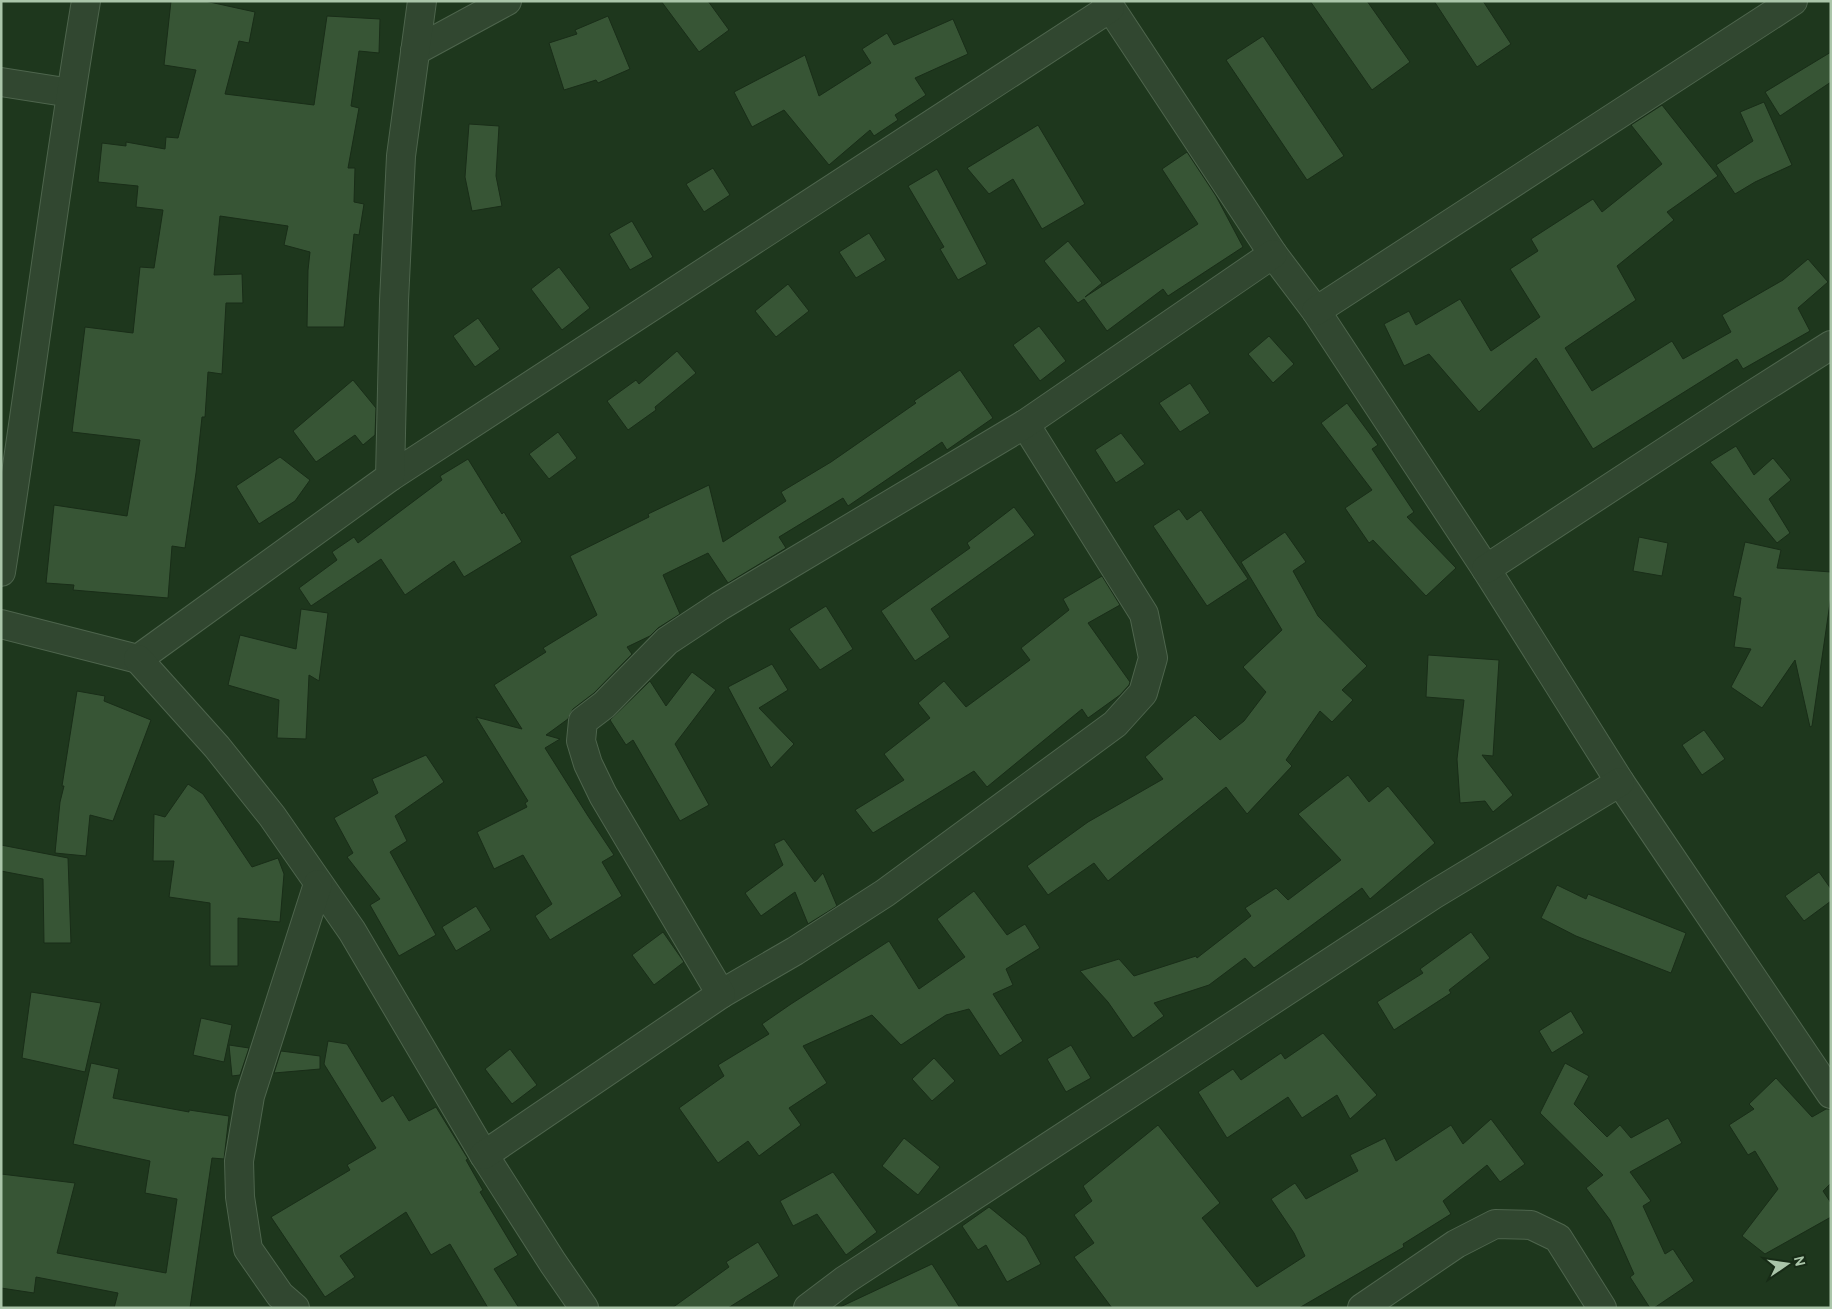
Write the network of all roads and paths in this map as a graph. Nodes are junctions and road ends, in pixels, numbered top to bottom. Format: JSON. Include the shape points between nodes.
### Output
{"nodes":[{"id":1,"x":86,"y":1,"type":"edge"},
{"id":2,"x":422,"y":1,"type":"edge"},
{"id":3,"x":507,"y":1,"type":"edge"},
{"id":4,"x":1793,"y":1,"type":"edge"},
{"id":5,"x":1108,"y":5,"type":"edge"},
{"id":6,"x":415,"y":51,"type":"junction"},
{"id":7,"x":1,"y":82,"type":"edge"},
{"id":8,"x":71,"y":93,"type":"junction"},
{"id":9,"x":1273,"y":254,"type":"junction"},
{"id":10,"x":1316,"y":311,"type":"junction"},
{"id":11,"x":1831,"y":345,"type":"edge"},
{"id":12,"x":1025,"y":424,"type":"junction"},
{"id":13,"x":10,"y":452,"type":"edge"},
{"id":14,"x":390,"y":477,"type":"junction"},
{"id":15,"x":1486,"y":569,"type":"junction"},
{"id":16,"x":1,"y":572,"type":"edge"},
{"id":17,"x":1,"y":624,"type":"edge"},
{"id":18,"x":138,"y":659,"type":"junction"},
{"id":19,"x":1620,"y":782,"type":"junction"},
{"id":20,"x":318,"y":884,"type":"junction"},
{"id":21,"x":721,"y":994,"type":"junction"},
{"id":22,"x":1831,"y":1094,"type":"edge"},
{"id":23,"x":484,"y":1155,"type":"junction"},
{"id":24,"x":295,"y":1308,"type":"edge"},
{"id":25,"x":584,"y":1308,"type":"edge"},
{"id":26,"x":808,"y":1308,"type":"edge"},
{"id":27,"x":1362,"y":1308,"type":"edge"},
{"id":28,"x":1602,"y":1308,"type":"edge"}],
"edges":[{"from":1,"to":8,"type":"street"},
{"from":2,"to":6,"type":"street"},
{"from":3,"to":6,"type":"street"},
{"from":4,"to":10,"type":"street"},
{"from":5,"to":9,"type":"street"},
{"from":5,"to":14,"type":"street"},
{"from":6,"to":14,"type":"street","via":[[401,156]]},
{"from":7,"to":8,"type":"street"},
{"from":8,"to":13,"type":"street"},
{"from":9,"to":10,"type":"street"},
{"from":9,"to":12,"type":"street"},
{"from":10,"to":15,"type":"street"},
{"from":11,"to":15,"type":"street"},
{"from":12,"to":21,"type":"street","via":[[1144,614],[1153,658],[1143,693],[1115,724],[885,893]]},
{"from":12,"to":21,"type":"street","via":[[667,641],[604,705],[583,721],[581,741],[603,795]]},
{"from":13,"to":16,"type":"street"},
{"from":14,"to":18,"type":"street"},
{"from":15,"to":19,"type":"street"},
{"from":17,"to":18,"type":"street"},
{"from":18,"to":20,"type":"street","via":[[217,746],[272,816]]},
{"from":19,"to":22,"type":"street"},
{"from":19,"to":26,"type":"street","via":[[1433,895],[845,1280]]},
{"from":20,"to":23,"type":"street","via":[[352,931]]},
{"from":20,"to":24,"type":"street","via":[[250,1096],[239,1161],[240,1197],[248,1249],[280,1294]]},
{"from":21,"to":23,"type":"street"},
{"from":23,"to":25,"type":"street"},
{"from":27,"to":28,"type":"street","via":[[1456,1244],[1495,1224],[1531,1224],[1558,1238]]}]}
